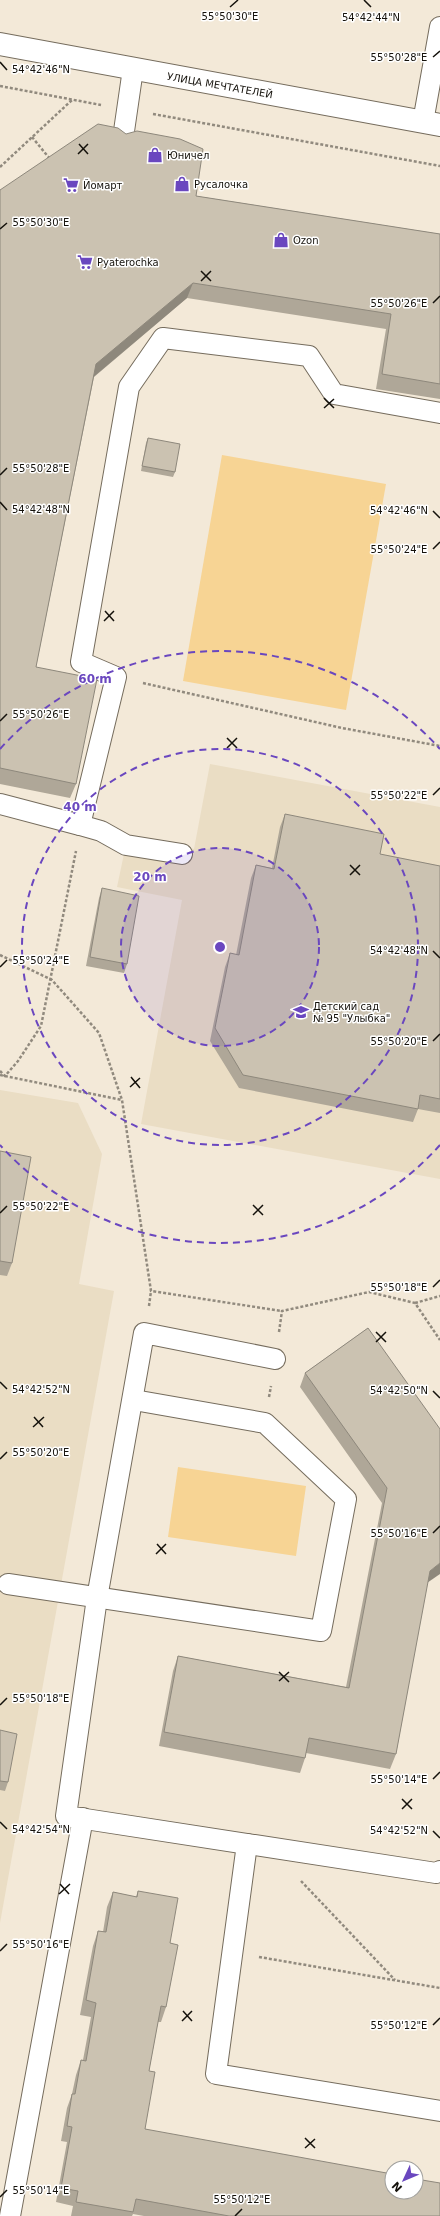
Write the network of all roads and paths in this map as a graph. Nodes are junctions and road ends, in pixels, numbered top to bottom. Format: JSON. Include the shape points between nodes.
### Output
{"nodes":[{"id":1,"x":440,"y":27,"type":"edge"},
{"id":2,"x":0,"y":44,"type":"edge"},
{"id":3,"x":133,"y":69,"type":"junction"},
{"id":4,"x":0,"y":86,"type":"edge"},
{"id":5,"x":72,"y":100,"type":"junction"},
{"id":6,"x":128,"y":110,"type":"junction"},
{"id":7,"x":431,"y":123,"type":"edge"},
{"id":8,"x":32,"y":137,"type":"junction"},
{"id":9,"x":123,"y":138,"type":"edge"},
{"id":10,"x":54,"y":164,"type":"edge"},
{"id":11,"x":440,"y":166,"type":"edge"},
{"id":12,"x":0,"y":167,"type":"edge"},
{"id":13,"x":440,"y":413,"type":"edge"},
{"id":14,"x":116,"y":677,"type":"junction"},
{"id":15,"x":440,"y":746,"type":"edge"},
{"id":16,"x":0,"y":804,"type":"edge"},
{"id":17,"x":80,"y":825,"type":"junction"},
{"id":18,"x":182,"y":854,"type":"dead end"},
{"id":19,"x":0,"y":955,"type":"edge"},
{"id":20,"x":52,"y":980,"type":"junction"},
{"id":21,"x":0,"y":1071,"type":"edge"},
{"id":22,"x":0,"y":1075,"type":"edge"},
{"id":23,"x":5,"y":1076,"type":"junction"},
{"id":24,"x":122,"y":1100,"type":"junction"},
{"id":25,"x":440,"y":1296,"type":"edge"},
{"id":26,"x":415,"y":1303,"type":"junction"},
{"id":27,"x":282,"y":1312,"type":"junction"},
{"id":28,"x":440,"y":1340,"type":"edge"},
{"id":29,"x":275,"y":1359,"type":"junction"},
{"id":30,"x":134,"y":1400,"type":"junction"},
{"id":31,"x":265,"y":1423,"type":"junction"},
{"id":32,"x":8,"y":1584,"type":"dead end"},
{"id":33,"x":97,"y":1598,"type":"junction"},
{"id":34,"x":83,"y":1818,"type":"junction"},
{"id":35,"x":247,"y":1844,"type":"junction"},
{"id":36,"x":269,"y":1847,"type":"junction"},
{"id":37,"x":440,"y":1871,"type":"edge"},
{"id":38,"x":232,"y":1952,"type":"junction"},
{"id":39,"x":396,"y":1980,"type":"junction"},
{"id":40,"x":440,"y":1988,"type":"edge"},
{"id":41,"x":440,"y":2111,"type":"edge"},
{"id":42,"x":16,"y":2215,"type":"edge"}],
"edges":[{"from":1,"to":7,"type":"lane"},
{"from":2,"to":3,"type":"street","name":"УЛИЦА МЕЧТАТЕЛЕЙ"},
{"from":3,"to":6,"type":"lane"},
{"from":3,"to":7,"type":"street","name":"УЛИЦА МЕЧТАТЕЛЕЙ"},
{"from":4,"to":5,"type":"path"},
{"from":5,"to":6,"type":"path"},
{"from":5,"to":8,"type":"path"},
{"from":6,"to":9,"type":"lane"},
{"from":6,"to":11,"type":"path"},
{"from":8,"to":10,"type":"path"},
{"from":8,"to":12,"type":"path"},
{"from":13,"to":14,"type":"lane","via":[[334,394],[309,356],[163,338],[130,387],[81,662]]},
{"from":14,"to":15,"type":"path","via":[[342,728]]},
{"from":14,"to":17,"type":"lane"},
{"from":16,"to":17,"type":"lane"},
{"from":17,"to":18,"type":"lane","via":[[101,831],[126,845]]},
{"from":17,"to":20,"type":"path"},
{"from":19,"to":20,"type":"path"},
{"from":20,"to":23,"type":"path","via":[[41,1026]]},
{"from":20,"to":24,"type":"path","via":[[99,1033]]},
{"from":21,"to":23,"type":"path"},
{"from":22,"to":23,"type":"path"},
{"from":23,"to":24,"type":"path"},
{"from":24,"to":27,"type":"path","via":[[151,1291]]},
{"from":25,"to":26,"type":"path"},
{"from":26,"to":27,"type":"path","via":[[369,1292]]},
{"from":26,"to":28,"type":"path"},
{"from":27,"to":29,"type":"path"},
{"from":29,"to":30,"type":"lane","via":[[144,1333]]},
{"from":29,"to":31,"type":"path"},
{"from":30,"to":31,"type":"lane"},
{"from":30,"to":33,"type":"lane"},
{"from":31,"to":33,"type":"lane","via":[[346,1499],[321,1631]]},
{"from":32,"to":33,"type":"lane"},
{"from":33,"to":34,"type":"lane","via":[[66,1816]]},
{"from":34,"to":35,"type":"lane"},
{"from":34,"to":42,"type":"lane"},
{"from":35,"to":36,"type":"lane"},
{"from":35,"to":38,"type":"lane"},
{"from":36,"to":37,"type":"lane","via":[[436,1873]]},
{"from":36,"to":39,"type":"path"},
{"from":38,"to":39,"type":"path"},
{"from":38,"to":41,"type":"lane","via":[[216,2074]]},
{"from":39,"to":40,"type":"path"}]}
